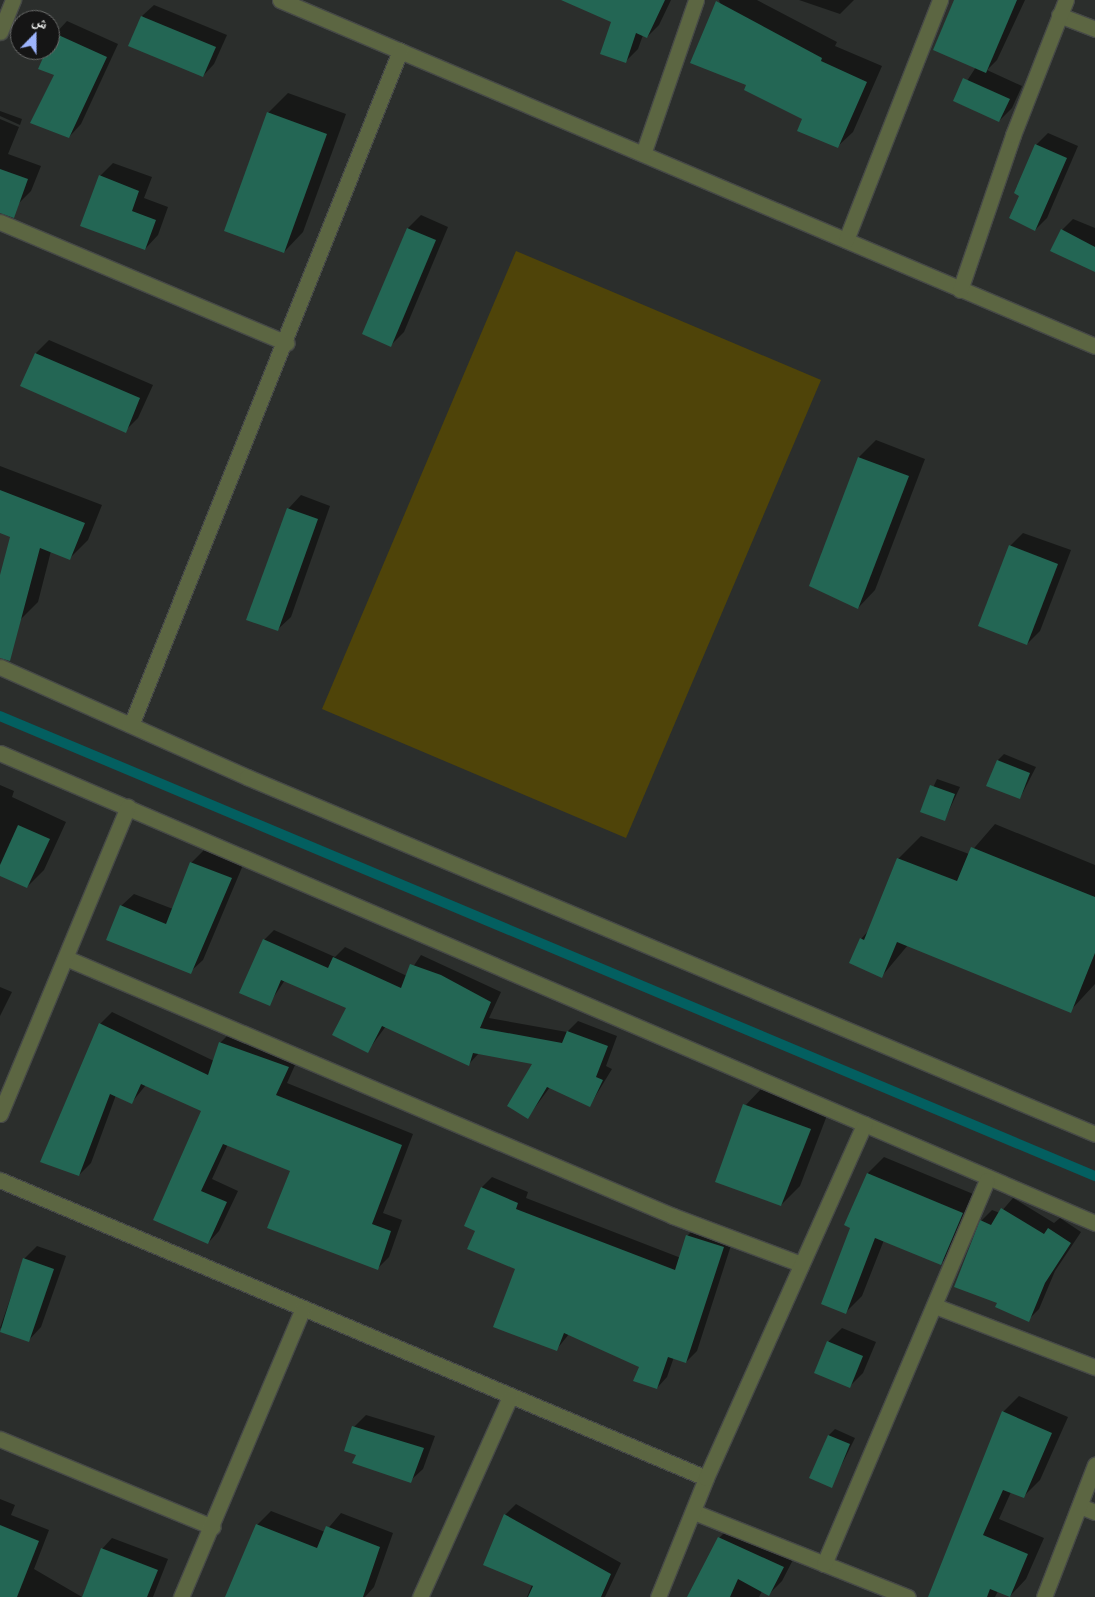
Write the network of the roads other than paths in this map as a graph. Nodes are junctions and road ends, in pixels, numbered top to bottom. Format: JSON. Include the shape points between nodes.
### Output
{"nodes":[{"id":1,"x":13,"y":0,"type":"edge"},
{"id":2,"x":280,"y":0,"type":"edge"},
{"id":3,"x":696,"y":0,"type":"edge"},
{"id":4,"x":940,"y":0,"type":"edge"},
{"id":5,"x":1066,"y":0,"type":"edge"},
{"id":6,"x":1059,"y":15,"type":"junction"},
{"id":7,"x":1095,"y":29,"type":"edge"},
{"id":8,"x":0,"y":32,"type":"edge"},
{"id":9,"x":400,"y":51,"type":"junction"},
{"id":10,"x":643,"y":154,"type":"junction"},
{"id":11,"x":0,"y":222,"type":"edge"},
{"id":12,"x":846,"y":240,"type":"junction"},
{"id":13,"x":960,"y":290,"type":"junction"},
{"id":14,"x":287,"y":343,"type":"junction"},
{"id":15,"x":1095,"y":346,"type":"edge"},
{"id":16,"x":0,"y":667,"type":"edge"},
{"id":17,"x":131,"y":725,"type":"junction"},
{"id":18,"x":0,"y":753,"type":"edge"},
{"id":19,"x":128,"y":807,"type":"junction"},
{"id":20,"x":66,"y":958,"type":"junction"},
{"id":21,"x":0,"y":1114,"type":"edge"},
{"id":22,"x":864,"y":1124,"type":"junction"},
{"id":23,"x":1095,"y":1134,"type":"edge"},
{"id":24,"x":0,"y":1180,"type":"edge"},
{"id":25,"x":987,"y":1180,"type":"junction"},
{"id":26,"x":1095,"y":1223,"type":"edge"},
{"id":27,"x":801,"y":1264,"type":"junction"},
{"id":28,"x":935,"y":1306,"type":"junction"},
{"id":29,"x":302,"y":1310,"type":"junction"},
{"id":30,"x":1095,"y":1367,"type":"edge"},
{"id":31,"x":510,"y":1397,"type":"junction"},
{"id":32,"x":0,"y":1439,"type":"edge"},
{"id":33,"x":1095,"y":1465,"type":"edge"},
{"id":34,"x":706,"y":1478,"type":"junction"},
{"id":35,"x":1080,"y":1506,"type":"junction"},
{"id":36,"x":694,"y":1512,"type":"junction"},
{"id":37,"x":1095,"y":1512,"type":"edge"},
{"id":38,"x":212,"y":1528,"type":"junction"},
{"id":39,"x":824,"y":1564,"type":"junction"},
{"id":40,"x":182,"y":1597,"type":"edge"},
{"id":41,"x":420,"y":1597,"type":"edge"},
{"id":42,"x":658,"y":1597,"type":"edge"},
{"id":43,"x":908,"y":1597,"type":"edge"},
{"id":44,"x":1044,"y":1597,"type":"edge"}],
"edges":[{"from":1,"to":8,"type":"street"},
{"from":2,"to":9,"type":"street"},
{"from":3,"to":10,"type":"street"},
{"from":4,"to":12,"type":"street"},
{"from":5,"to":6,"type":"street"},
{"from":6,"to":7,"type":"street"},
{"from":6,"to":13,"type":"street"},
{"from":9,"to":10,"type":"street"},
{"from":9,"to":14,"type":"street"},
{"from":10,"to":12,"type":"street"},
{"from":11,"to":14,"type":"street"},
{"from":12,"to":13,"type":"street"},
{"from":13,"to":15,"type":"street"},
{"from":14,"to":17,"type":"street"},
{"from":16,"to":17,"type":"street"},
{"from":17,"to":23,"type":"street"},
{"from":18,"to":19,"type":"street"},
{"from":19,"to":20,"type":"street"},
{"from":19,"to":22,"type":"street"},
{"from":20,"to":21,"type":"street"},
{"from":20,"to":27,"type":"street","via":[[673,1216]]},
{"from":22,"to":25,"type":"street"},
{"from":22,"to":27,"type":"street"},
{"from":24,"to":29,"type":"street"},
{"from":25,"to":26,"type":"street"},
{"from":25,"to":28,"type":"street"},
{"from":27,"to":34,"type":"street"},
{"from":28,"to":30,"type":"street"},
{"from":28,"to":39,"type":"street"},
{"from":29,"to":31,"type":"street"},
{"from":29,"to":38,"type":"street"},
{"from":31,"to":34,"type":"street"},
{"from":31,"to":41,"type":"street"},
{"from":32,"to":38,"type":"street"},
{"from":33,"to":35,"type":"street"},
{"from":34,"to":36,"type":"street"},
{"from":35,"to":37,"type":"street"},
{"from":35,"to":44,"type":"street"},
{"from":36,"to":39,"type":"street"},
{"from":36,"to":42,"type":"street"},
{"from":38,"to":40,"type":"street"},
{"from":39,"to":43,"type":"street"}]}
